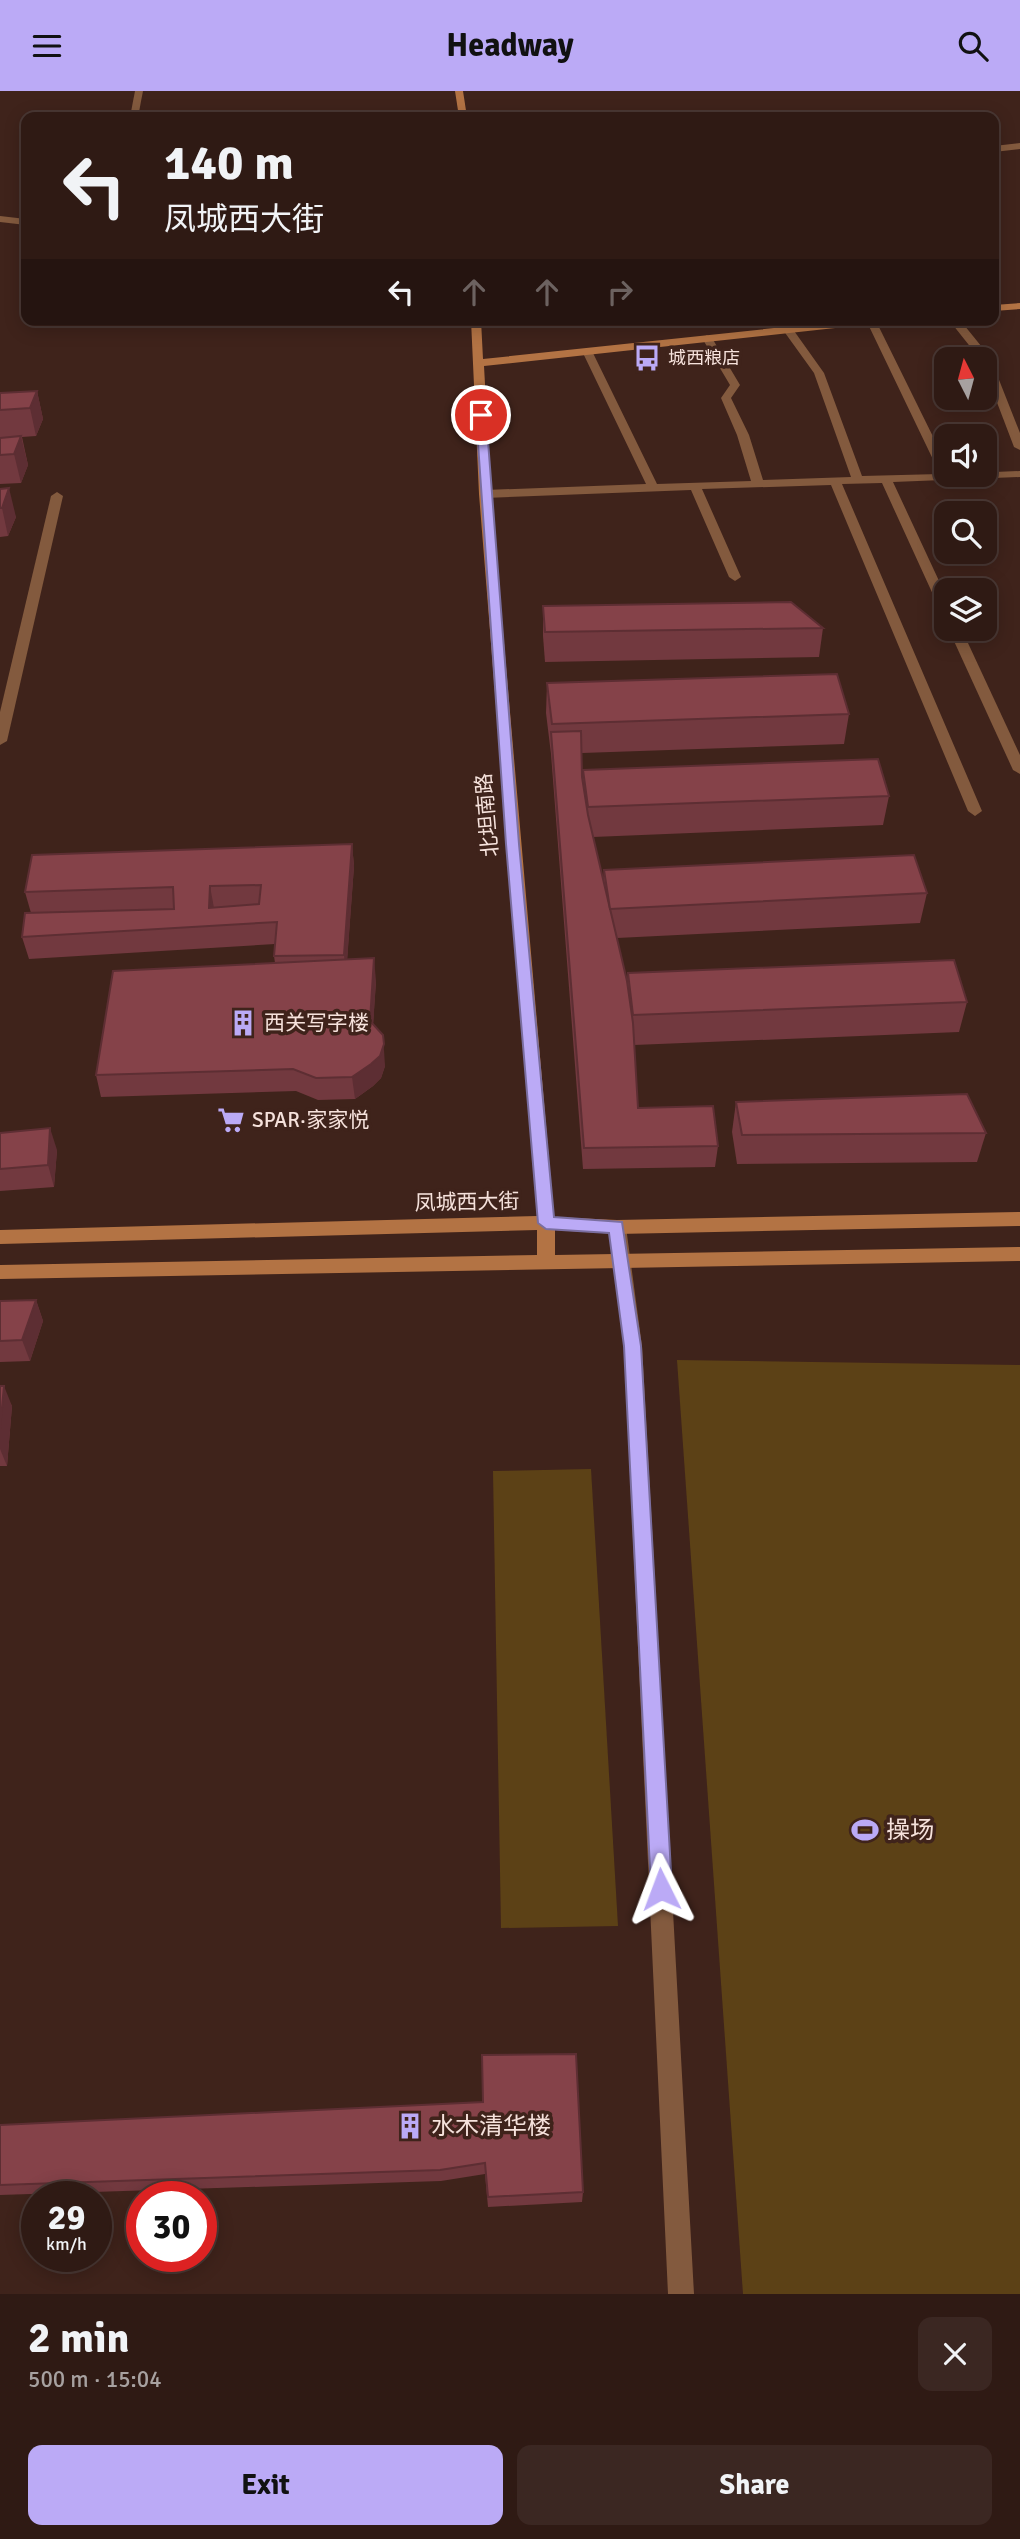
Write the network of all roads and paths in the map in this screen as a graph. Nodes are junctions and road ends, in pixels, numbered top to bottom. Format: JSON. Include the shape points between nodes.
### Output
{"nodes":[{"id":1,"x":139,"y":91,"type":"edge"},
{"id":2,"x":459,"y":91,"type":"edge"},
{"id":3,"x":135,"y":112,"type":"edge"},
{"id":4,"x":462,"y":112,"type":"edge"},
{"id":5,"x":1020,"y":146,"type":"edge"},
{"id":6,"x":999,"y":148,"type":"edge"},
{"id":7,"x":0,"y":219,"type":"edge"},
{"id":8,"x":21,"y":221,"type":"edge"},
{"id":9,"x":1020,"y":306,"type":"edge"},
{"id":10,"x":999,"y":308,"type":"edge"},
{"id":11,"x":476,"y":326,"type":"edge"},
{"id":12,"x":827,"y":326,"type":"edge"},
{"id":13,"x":878,"y":326,"type":"edge"},
{"id":14,"x":959,"y":326,"type":"edge"},
{"id":15,"x":788,"y":330,"type":"junction"},
{"id":16,"x":707,"y":338,"type":"junction"},
{"id":17,"x":587,"y":351,"type":"junction"},
{"id":18,"x":478,"y":363,"type":"junction"},
{"id":19,"x":1020,"y":447,"type":"edge"},
{"id":20,"x":934,"y":448,"type":"edge"},
{"id":21,"x":1020,"y":474,"type":"edge"},
{"id":22,"x":997,"y":475,"type":"edge"},
{"id":23,"x":934,"y":477,"type":"edge"},
{"id":24,"x":886,"y":479,"type":"junction"},
{"id":25,"x":858,"y":480,"type":"junction"},
{"id":26,"x":835,"y":481,"type":"junction"},
{"id":27,"x":758,"y":484,"type":"junction"},
{"id":28,"x":695,"y":486,"type":"junction"},
{"id":29,"x":653,"y":487,"type":"junction"},
{"id":30,"x":485,"y":494,"type":"junction"},
{"id":31,"x":57,"y":496,"type":"dead end"},
{"id":32,"x":735,"y":577,"type":"dead end"},
{"id":33,"x":934,"y":584,"type":"edge"},
{"id":34,"x":960,"y":641,"type":"edge"},
{"id":35,"x":0,"y":741,"type":"edge"},
{"id":36,"x":1020,"y":770,"type":"edge"},
{"id":37,"x":975,"y":811,"type":"dead end"},
{"id":38,"x":1020,"y":1219,"type":"edge"},
{"id":39,"x":546,"y":1223,"type":"junction"},
{"id":40,"x":617,"y":1227,"type":"junction"},
{"id":41,"x":0,"y":1237,"type":"edge"},
{"id":42,"x":1020,"y":1255,"type":"edge"},
{"id":43,"x":621,"y":1261,"type":"junction"},
{"id":44,"x":546,"y":1262,"type":"junction"},
{"id":45,"x":0,"y":1272,"type":"edge"},
{"id":46,"x":681,"y":2294,"type":"edge"}],
"edges":[{"from":1,"to":3,"type":"street"},
{"from":2,"to":4,"type":"main road"},
{"from":5,"to":6,"type":"street"},
{"from":7,"to":8,"type":"street"},
{"from":9,"to":10,"type":"main road"},
{"from":11,"to":18,"type":"main road","name":"北坦南路"},
{"from":12,"to":15,"type":"main road"},
{"from":13,"to":20,"type":"street"},
{"from":14,"to":19,"type":"street","via":[[985,357]]},
{"from":15,"to":16,"type":"main road"},
{"from":15,"to":25,"type":"street","via":[[819,373]]},
{"from":16,"to":17,"type":"main road"},
{"from":16,"to":27,"type":"street","via":[[735,385],[726,398]]},
{"from":17,"to":18,"type":"main road"},
{"from":17,"to":29,"type":"street"},
{"from":18,"to":30,"type":"main road","name":"北坦南路"},
{"from":21,"to":22,"type":"street"},
{"from":23,"to":24,"type":"street"},
{"from":24,"to":25,"type":"street"},
{"from":24,"to":33,"type":"street"},
{"from":25,"to":26,"type":"street"},
{"from":26,"to":27,"type":"street"},
{"from":26,"to":37,"type":"street"},
{"from":27,"to":28,"type":"street"},
{"from":28,"to":29,"type":"street"},
{"from":28,"to":32,"type":"street"},
{"from":29,"to":30,"type":"street"},
{"from":30,"to":39,"type":"main road","name":"北坦南路"},
{"from":31,"to":35,"type":"street"},
{"from":34,"to":36,"type":"street"},
{"from":38,"to":40,"type":"main road","name":"凤城西大街"},
{"from":39,"to":40,"type":"main road","name":"凤城西大街"},
{"from":39,"to":41,"type":"main road","name":"凤城西大街"},
{"from":39,"to":44,"type":"main road","name":"北坦南路"},
{"from":40,"to":43,"type":"street"},
{"from":42,"to":43,"type":"main road"},
{"from":43,"to":44,"type":"main road"},
{"from":43,"to":46,"type":"street","via":[[633,1346]]},
{"from":44,"to":45,"type":"main road"}]}
